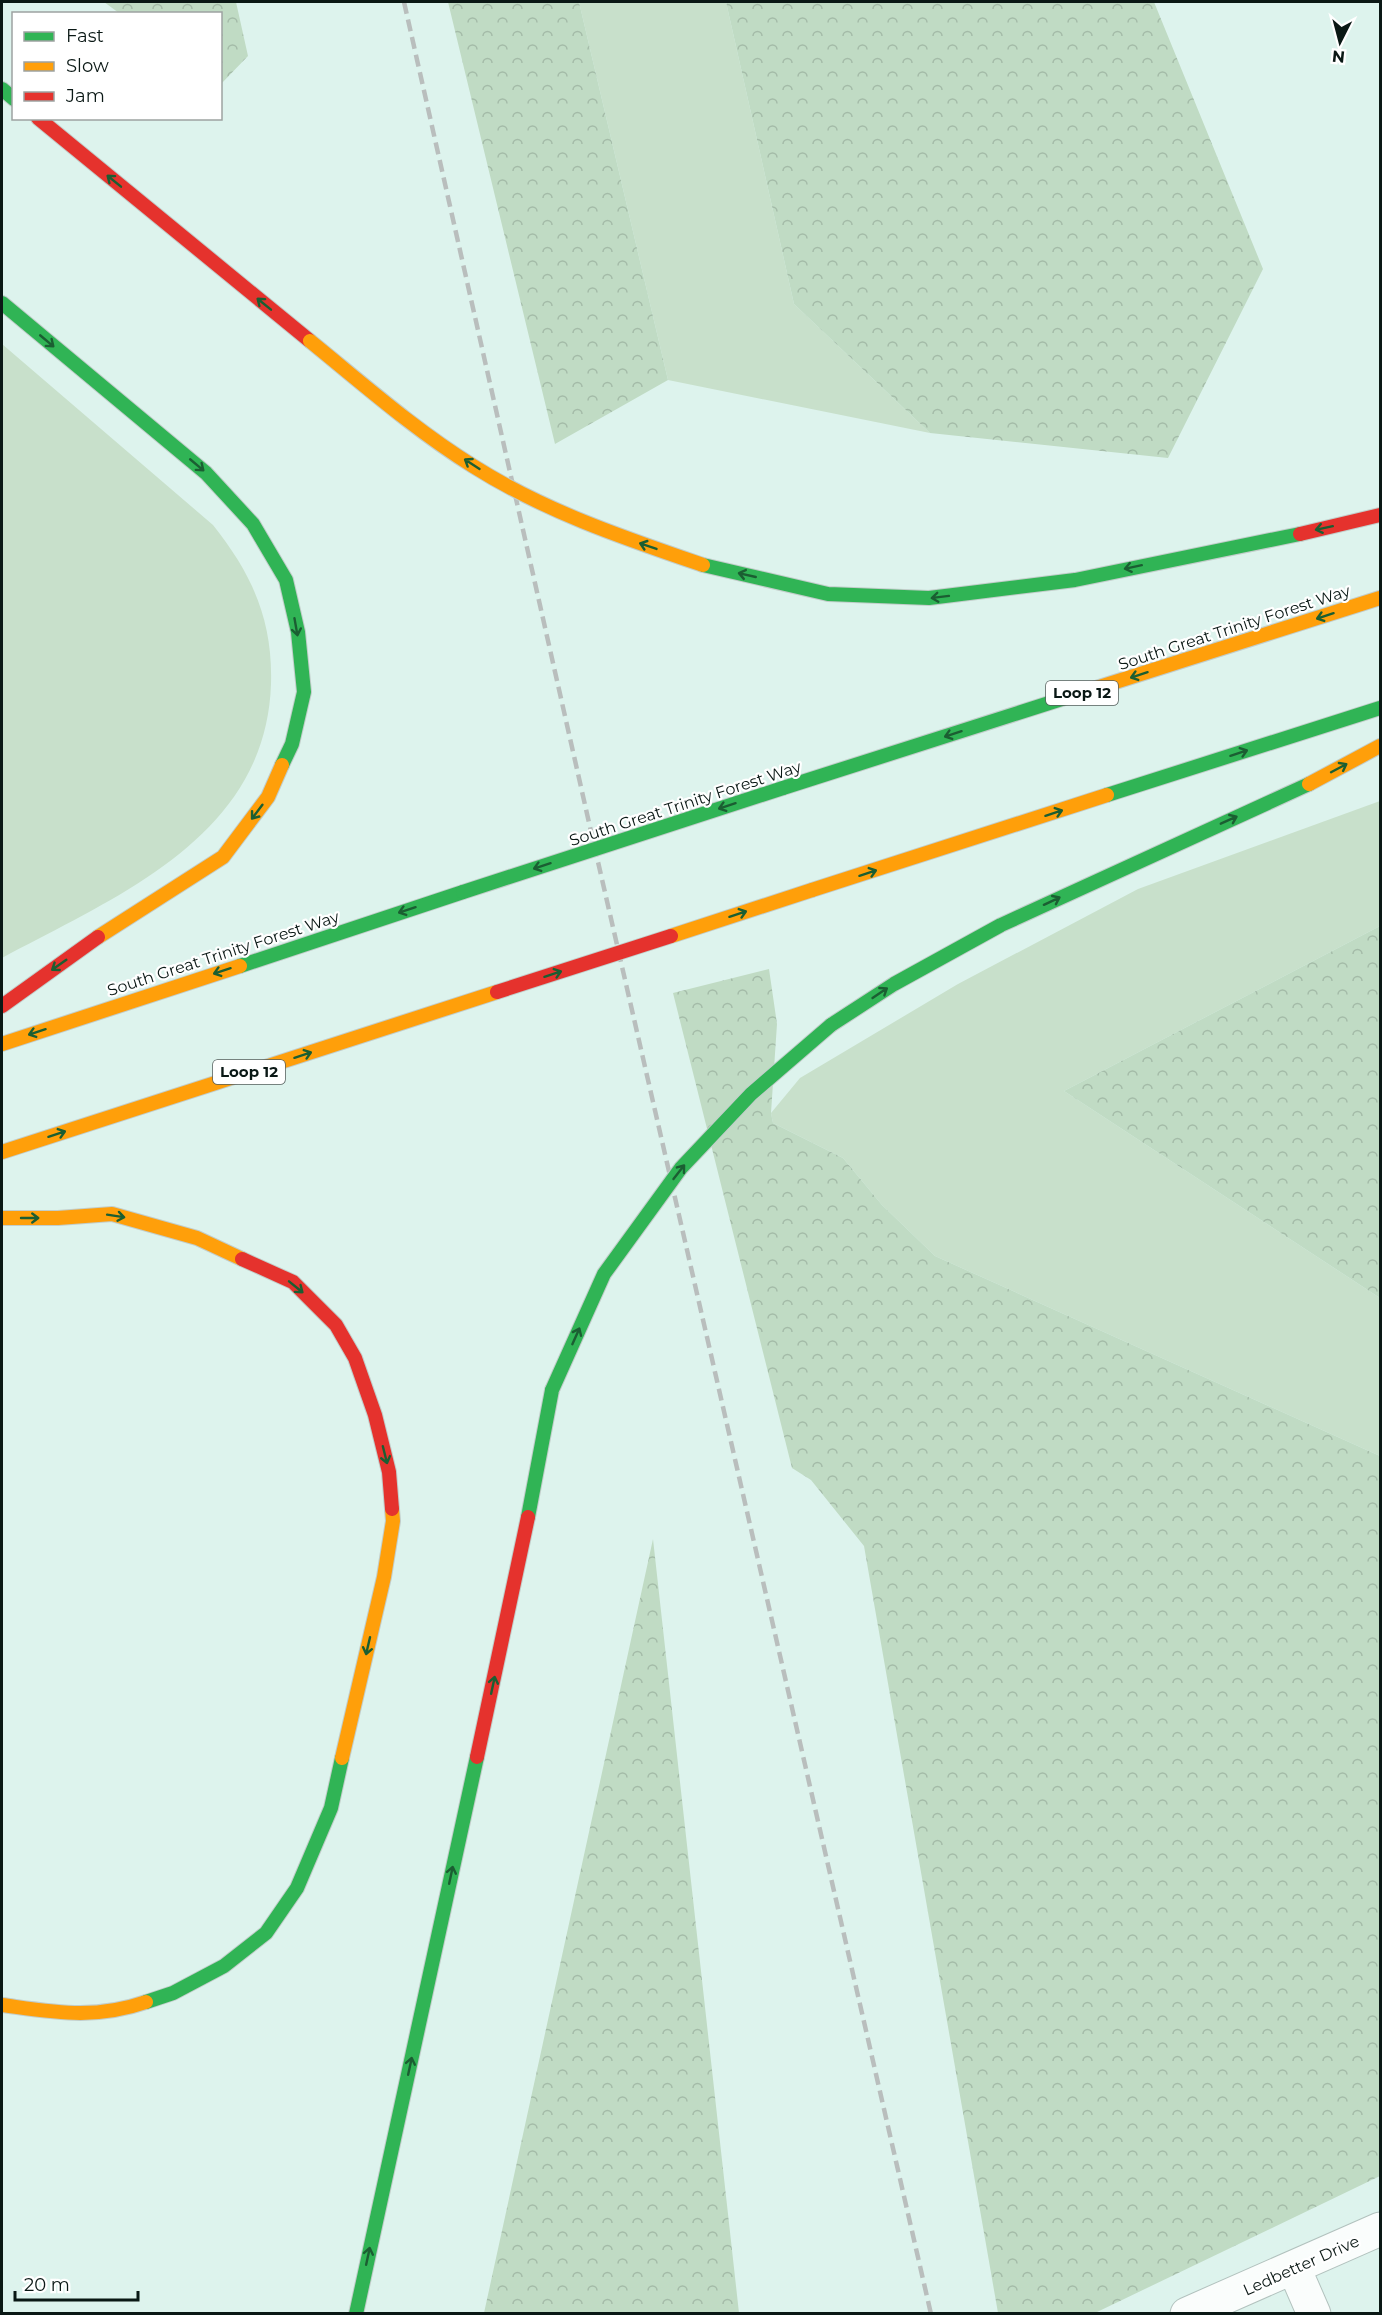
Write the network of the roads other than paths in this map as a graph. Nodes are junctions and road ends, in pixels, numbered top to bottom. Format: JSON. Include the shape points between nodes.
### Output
{"nodes":[{"id":1,"x":40,"y":120,"type":"edge"},
{"id":2,"x":2,"y":303,"type":"edge"},
{"id":3,"x":1380,"y":514,"type":"edge"},
{"id":4,"x":1380,"y":598,"type":"edge"},
{"id":5,"x":1380,"y":708,"type":"edge"},
{"id":6,"x":1380,"y":746,"type":"edge"},
{"id":7,"x":2,"y":1005,"type":"edge"},
{"id":8,"x":2,"y":1044,"type":"edge"},
{"id":9,"x":2,"y":1152,"type":"edge"},
{"id":10,"x":2,"y":1218,"type":"edge"},
{"id":11,"x":2,"y":2005,"type":"edge"},
{"id":12,"x":1380,"y":2229,"type":"edge"},
{"id":13,"x":1294,"y":2268,"type":"junction"},
{"id":14,"x":356,"y":2313,"type":"edge"},
{"id":15,"x":1187,"y":2313,"type":"edge"},
{"id":16,"x":1314,"y":2313,"type":"edge"}],
"edges":[{"from":3,"to":1,"type":"main road","one_way":true,"bridge":true,"via":[[1075,580],[929,598],[828,594],[703,566],[605,531],[534,500],[473,465],[310,342]]},
{"from":2,"to":7,"type":"main road","one_way":true,"via":[[206,473],[253,524],[286,580],[298,632],[304,692],[292,744],[268,797],[223,857],[107,931]]},
{"from":4,"to":8,"type":"main road","name":"South Great Trinity Forest Way","number":"Loop 12","one_way":true,"bridge":true,"via":[[783,788]]},
{"from":9,"to":5,"type":"main road","number":"Loop 12","one_way":true,"bridge":true},
{"from":14,"to":6,"type":"main road","one_way":true,"bridge":true,"via":[[513,1596],[552,1390],[604,1274],[681,1168],[751,1094],[831,1025],[894,984],[1001,925],[1297,790]]},
{"from":10,"to":11,"type":"main road","one_way":true,"via":[[112,1214],[197,1238],[293,1282],[336,1325],[355,1358],[390,1472],[393,1521],[384,1577],[331,1808],[297,1888],[266,1934],[224,1966],[173,1993],[127,2008],[75,2015]]},
{"from":12,"to":13,"type":"street","name":"Ledbetter Drive"},
{"from":13,"to":15,"type":"street","name":"Ledbetter Drive"},
{"from":13,"to":16,"type":"street"}]}
